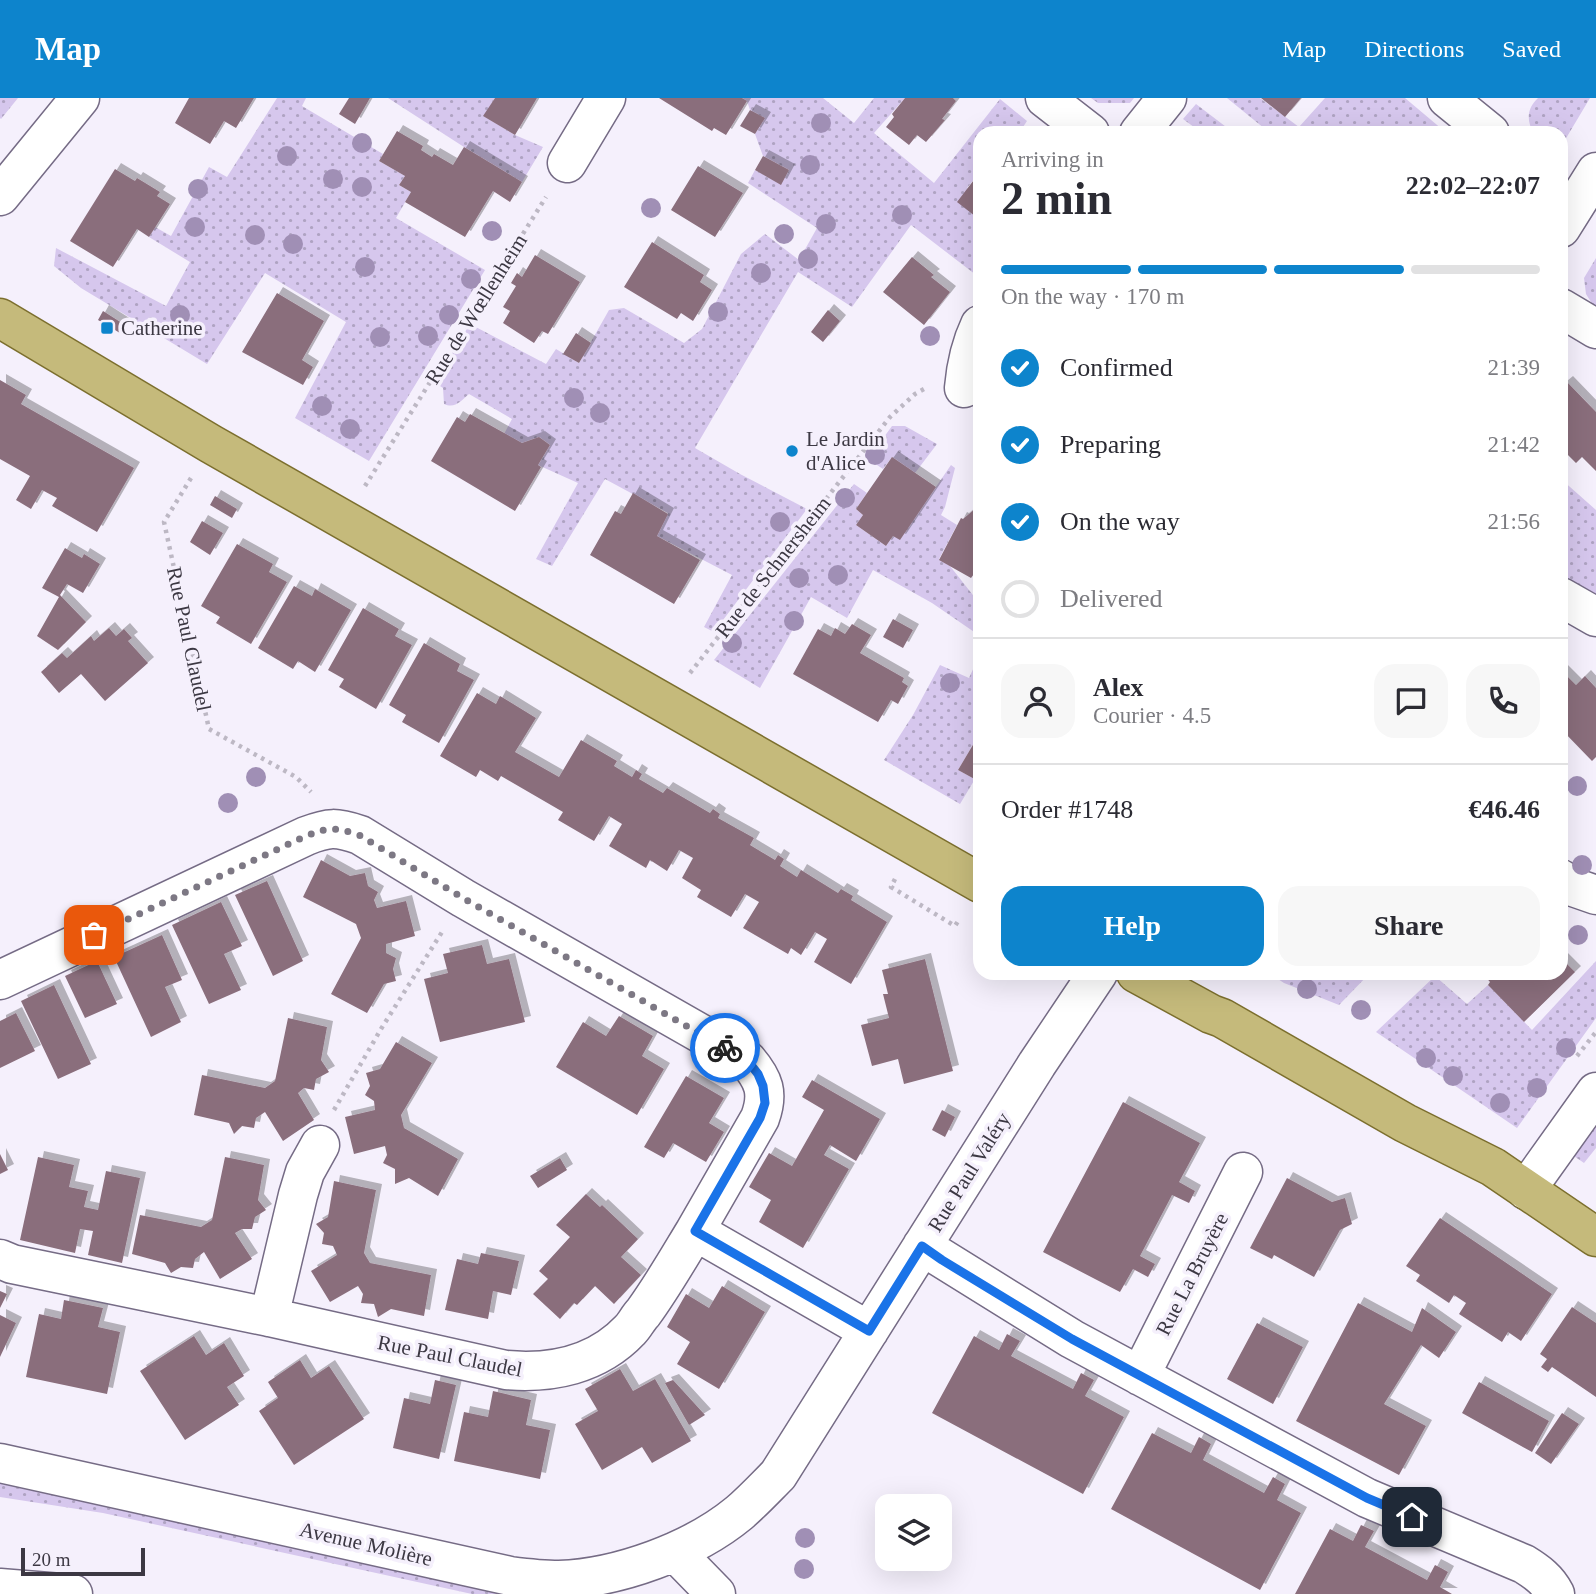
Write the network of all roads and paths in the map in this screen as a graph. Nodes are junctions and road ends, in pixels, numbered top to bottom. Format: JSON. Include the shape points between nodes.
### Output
{"nodes":[{"id":1,"x":80,"y":98,"type":"edge"},
{"id":2,"x":606,"y":98,"type":"edge"},
{"id":3,"x":1045,"y":98,"type":"edge"},
{"id":4,"x":1167,"y":98,"type":"edge"},
{"id":5,"x":1447,"y":98,"type":"edge"},
{"id":6,"x":1081,"y":126,"type":"edge"},
{"id":7,"x":1145,"y":126,"type":"edge"},
{"id":8,"x":1481,"y":126,"type":"edge"},
{"id":9,"x":567,"y":163,"type":"joint"},
{"id":10,"x":0,"y":196,"type":"edge"},
{"id":11,"x":1568,"y":312,"type":"edge"},
{"id":12,"x":0,"y":318,"type":"edge"},
{"id":13,"x":1596,"y":329,"type":"edge"},
{"id":14,"x":973,"y":338,"type":"edge"},
{"id":15,"x":964,"y":388,"type":"joint"},
{"id":16,"x":211,"y":444,"type":"junction"},
{"id":17,"x":345,"y":520,"type":"junction"},
{"id":18,"x":1568,"y":601,"type":"edge"},
{"id":19,"x":1596,"y":617,"type":"edge"},
{"id":20,"x":667,"y":705,"type":"junction"},
{"id":21,"x":326,"y":828,"type":"junction"},
{"id":22,"x":973,"y":879,"type":"edge"},
{"id":23,"x":1568,"y":884,"type":"edge"},
{"id":24,"x":1596,"y":895,"type":"edge"},
{"id":25,"x":463,"y":898,"type":"junction"},
{"id":26,"x":0,"y":980,"type":"edge"},
{"id":27,"x":1093,"y":980,"type":"edge"},
{"id":28,"x":1149,"y":980,"type":"edge"},
{"id":29,"x":1596,"y":1092,"type":"edge"},
{"id":30,"x":320,"y":1145,"type":"joint"},
{"id":31,"x":1243,"y":1172,"type":"dead end"},
{"id":32,"x":1526,"y":1190,"type":"junction"},
{"id":33,"x":695,"y":1231,"type":"junction"},
{"id":34,"x":1594,"y":1232,"type":"edge"},
{"id":35,"x":922,"y":1246,"type":"junction"},
{"id":36,"x":0,"y":1259,"type":"edge"},
{"id":37,"x":269,"y":1317,"type":"junction"},
{"id":38,"x":869,"y":1331,"type":"junction"},
{"id":39,"x":1140,"y":1376,"type":"junction"},
{"id":40,"x":0,"y":1463,"type":"edge"},
{"id":41,"x":675,"y":1552,"type":"junction"},
{"id":42,"x":0,"y":1588,"type":"edge"},
{"id":43,"x":74,"y":1594,"type":"edge"},
{"id":44,"x":716,"y":1594,"type":"edge"},
{"id":45,"x":1555,"y":1594,"type":"edge"}],
"edges":[{"from":1,"to":10,"type":"street"},
{"from":2,"to":9,"type":"street"},
{"from":3,"to":6,"type":"street"},
{"from":4,"to":7,"type":"street"},
{"from":5,"to":8,"type":"street"},
{"from":9,"to":17,"type":"path","name":"Rue de Wœllenheim"},
{"from":11,"to":13,"type":"street"},
{"from":12,"to":16,"type":"main road"},
{"from":14,"to":15,"type":"street"},
{"from":15,"to":20,"type":"path","name":"Rue de Schnersheim","via":[[937,382],[915,394],[890,417]]},
{"from":16,"to":17,"type":"main road"},
{"from":16,"to":21,"type":"path","name":"Rue Paul Claudel","via":[[164,523],[209,729],[296,777],[310,791]]},
{"from":17,"to":20,"type":"main road"},
{"from":18,"to":19,"type":"street"},
{"from":20,"to":22,"type":"main road"},
{"from":21,"to":25,"type":"street","name":"Rue Paul Claudel","via":[[359,835]]},
{"from":21,"to":26,"type":"street"},
{"from":23,"to":24,"type":"street"},
{"from":25,"to":30,"type":"path","via":[[337,1102]]},
{"from":25,"to":33,"type":"street","name":"Rue Paul Claudel","via":[[747,1060],[758,1074],[765,1103],[760,1118]]},
{"from":27,"to":35,"type":"street","name":"Rue Paul Valéry"},
{"from":28,"to":32,"type":"main road","via":[[1405,1124],[1493,1167]]},
{"from":29,"to":32,"type":"street"},
{"from":30,"to":37,"type":"street","via":[[298,1195]]},
{"from":31,"to":39,"type":"street","name":"Rue La Bruyère"},
{"from":32,"to":34,"type":"main road"},
{"from":33,"to":37,"type":"street","name":"Rue Paul Claudel","via":[[630,1330],[586,1360],[558,1369],[506,1370]]},
{"from":33,"to":38,"type":"street"},
{"from":35,"to":38,"type":"street","name":"Rue Paul Valéry"},
{"from":35,"to":39,"type":"street"},
{"from":36,"to":37,"type":"street","name":"Rue Paul Claudel"},
{"from":38,"to":41,"type":"street","name":"Rue Paul Valéry","via":[[778,1475],[738,1514]]},
{"from":39,"to":45,"type":"street","via":[[1367,1498],[1524,1564],[1539,1573]]},
{"from":40,"to":41,"type":"street","name":"Avenue Molière","via":[[510,1576],[593,1577]]},
{"from":41,"to":44,"type":"street"},
{"from":42,"to":43,"type":"street"}]}
